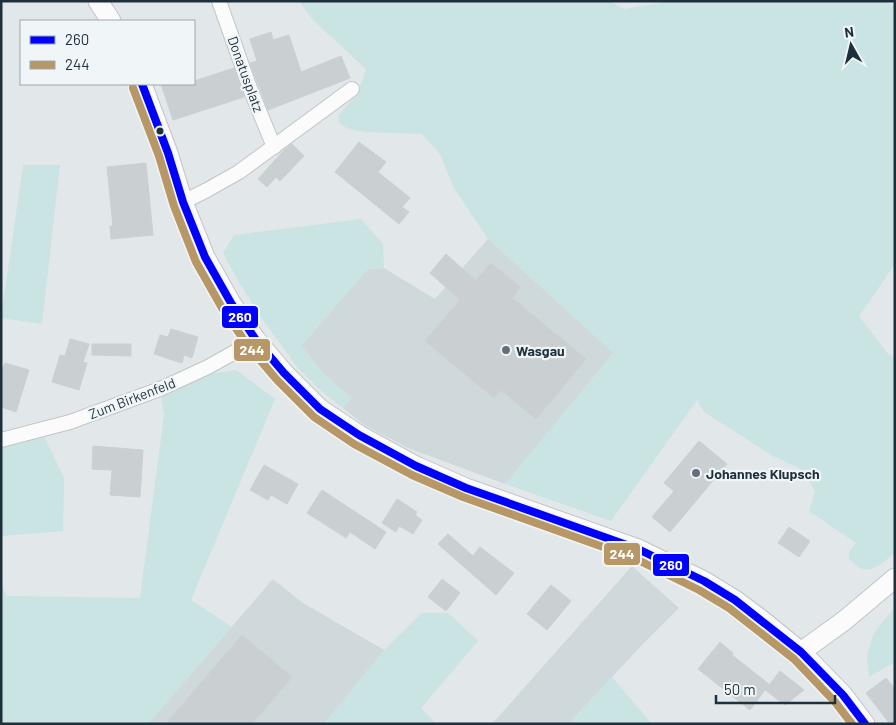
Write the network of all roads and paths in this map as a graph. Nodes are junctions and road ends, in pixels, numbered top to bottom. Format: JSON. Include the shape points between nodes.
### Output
{"nodes":[{"id":1,"x":98,"y":1,"type":"edge"},
{"id":2,"x":219,"y":1,"type":"edge"},
{"id":3,"x":110,"y":20,"type":"edge"},
{"id":4,"x":142,"y":85,"type":"edge"},
{"id":5,"x":352,"y":89,"type":"dead end"},
{"id":6,"x":274,"y":146,"type":"junction"},
{"id":7,"x":183,"y":202,"type":"junction"},
{"id":8,"x":256,"y":340,"type":"junction"},
{"id":9,"x":1,"y":440,"type":"edge"},
{"id":10,"x":895,"y":578,"type":"edge"},
{"id":11,"x":801,"y":652,"type":"junction"},
{"id":12,"x":865,"y":724,"type":"edge"}],
"edges":[{"from":1,"to":3,"type":"main road"},
{"from":2,"to":6,"type":"street","name":"Donatusplatz"},
{"from":4,"to":7,"type":"main road"},
{"from":5,"to":6,"type":"street"},
{"from":6,"to":7,"type":"street","via":[[239,172]]},
{"from":7,"to":8,"type":"main road","via":[[205,257]]},
{"from":8,"to":9,"type":"street","name":"Zum Birkenfeld","via":[[160,389],[70,422]]},
{"from":8,"to":11,"type":"main road","via":[[320,408],[359,435],[466,488],[638,549],[676,567],[735,600]]},
{"from":10,"to":11,"type":"main road"},
{"from":11,"to":12,"type":"main road","via":[[843,695]]}]}
